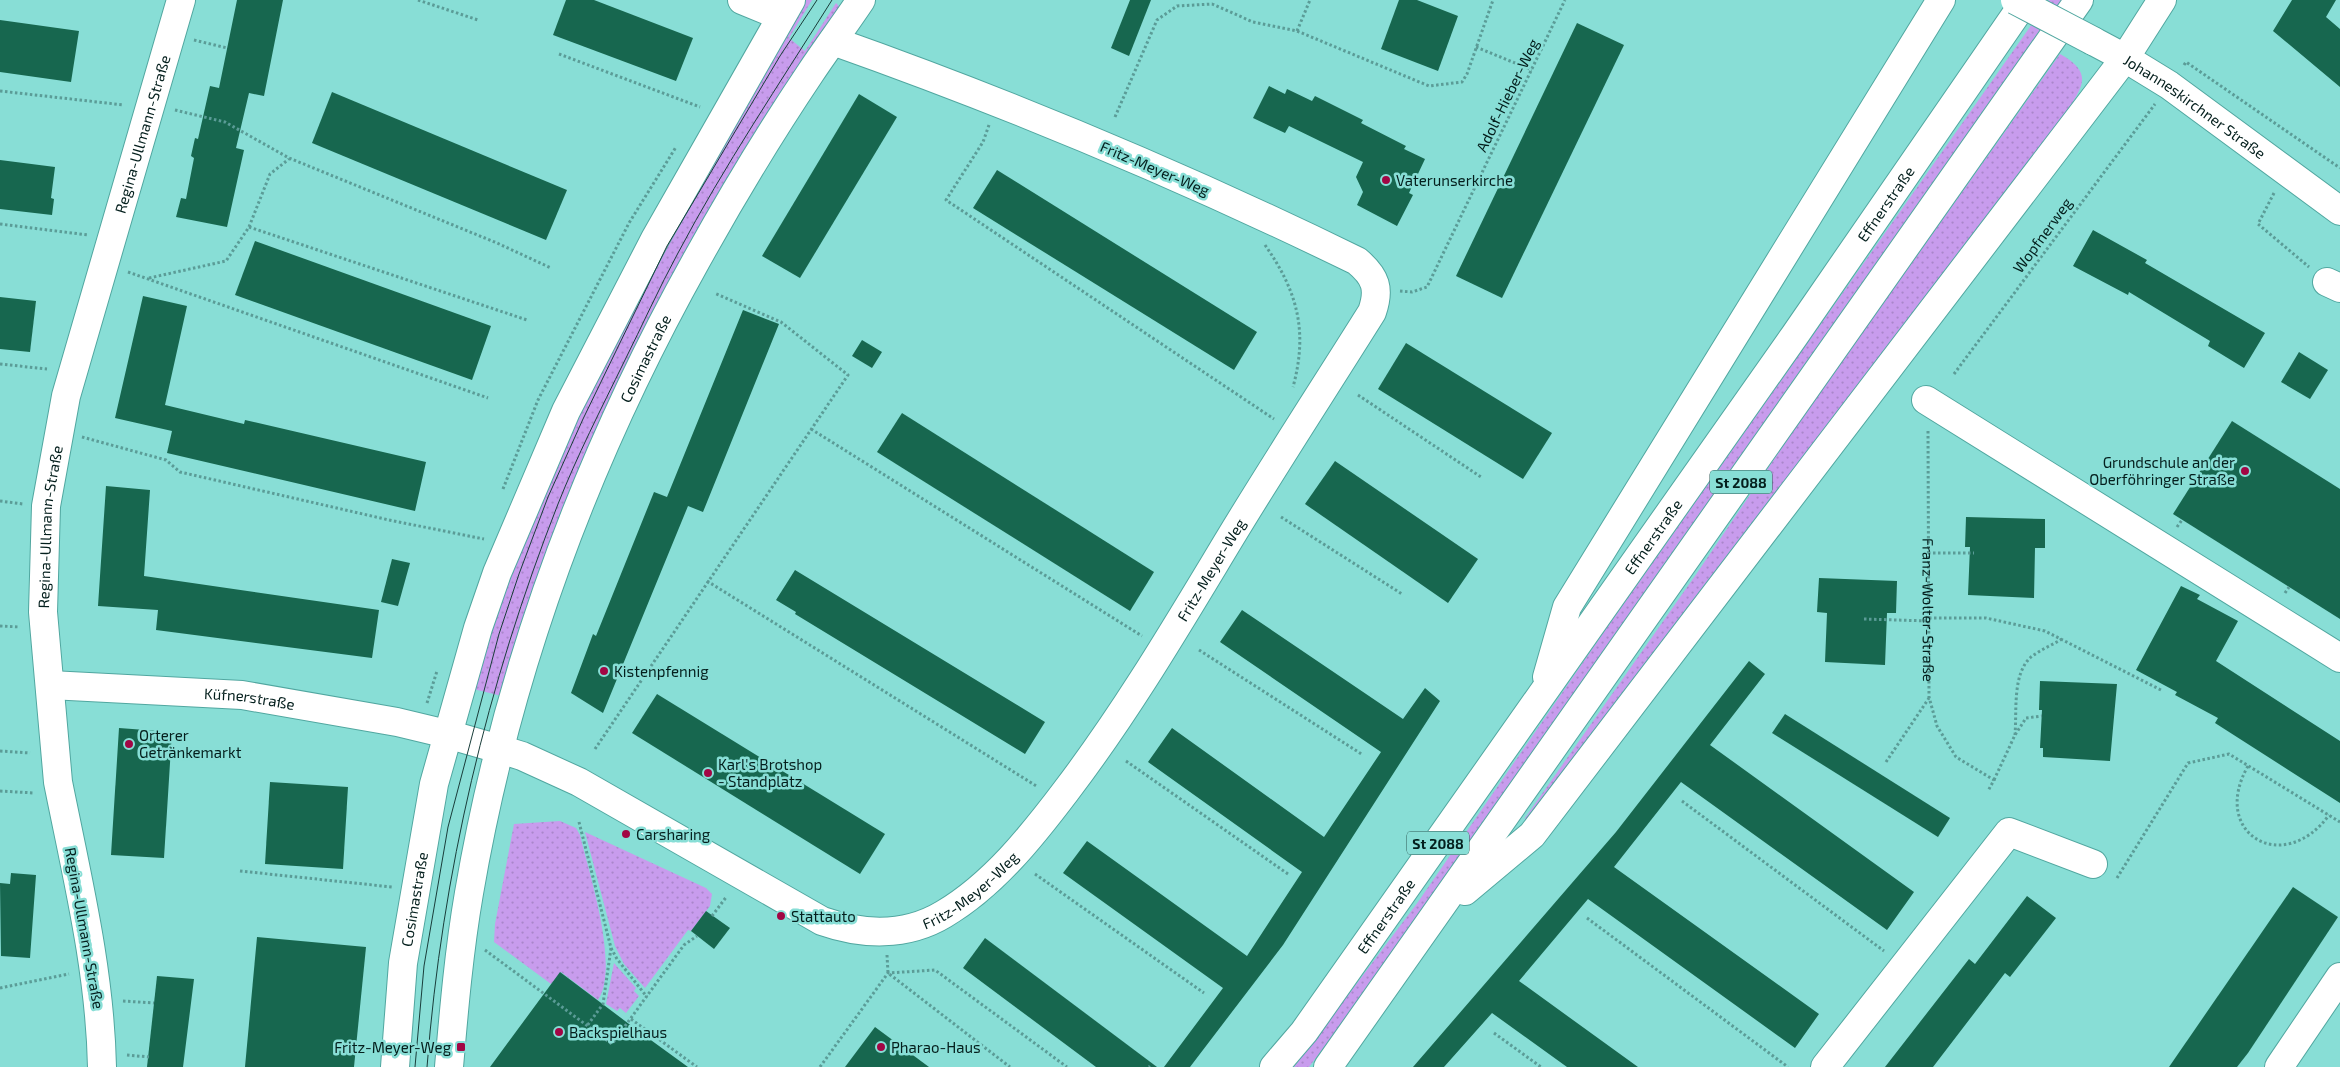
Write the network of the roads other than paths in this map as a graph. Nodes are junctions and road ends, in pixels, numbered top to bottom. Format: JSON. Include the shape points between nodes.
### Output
{"nodes":[{"id":1,"x":181,"y":0,"type":"edge"},
{"id":2,"x":742,"y":0,"type":"edge"},
{"id":3,"x":861,"y":0,"type":"edge"},
{"id":4,"x":1941,"y":0,"type":"edge"},
{"id":5,"x":2015,"y":0,"type":"edge"},
{"id":6,"x":2026,"y":0,"type":"edge"},
{"id":7,"x":2079,"y":0,"type":"edge"},
{"id":8,"x":2162,"y":0,"type":"edge"},
{"id":9,"x":786,"y":8,"type":"edge"},
{"id":10,"x":832,"y":41,"type":"junction"},
{"id":11,"x":2125,"y":58,"type":"junction"},
{"id":12,"x":2340,"y":211,"type":"edge"},
{"id":13,"x":1926,"y":400,"type":"road end"},
{"id":14,"x":2340,"y":658,"type":"edge"},
{"id":15,"x":50,"y":684,"type":"junction"},
{"id":16,"x":1541,"y":698,"type":"junction"},
{"id":17,"x":447,"y":734,"type":"junction"},
{"id":18,"x":499,"y":749,"type":"junction"},
{"id":19,"x":2092,"y":864,"type":"dead end"},
{"id":20,"x":1436,"y":916,"type":"junction"},
{"id":21,"x":2340,"y":977,"type":"edge"},
{"id":22,"x":113,"y":1061,"type":"edge"},
{"id":23,"x":395,"y":1067,"type":"edge"},
{"id":24,"x":449,"y":1067,"type":"edge"},
{"id":25,"x":1274,"y":1067,"type":"edge"},
{"id":26,"x":1328,"y":1067,"type":"edge"},
{"id":27,"x":1825,"y":1067,"type":"edge"},
{"id":28,"x":2279,"y":1067,"type":"edge"}],
"edges":[{"from":1,"to":15,"type":"main road","name":"Regina-Ullmann-Straße","via":[[73,373],[59,432],[45,521],[43,612]]},
{"from":2,"to":9,"type":"main road"},
{"from":3,"to":10,"type":"main road","name":"Cosimastraße"},
{"from":4,"to":16,"type":"main road","via":[[1567,607]]},
{"from":5,"to":11,"type":"main road","name":"Johanneskirchner Straße","bridge":true},
{"from":6,"to":16,"type":"main road","name":"Effnerstraße","number":"St 2088"},
{"from":7,"to":20,"type":"main road","number":"St 2088"},
{"from":8,"to":11,"type":"main road"},
{"from":9,"to":17,"type":"main road","name":"Cosimastraße","via":[[655,239],[566,411],[497,573]]},
{"from":10,"to":18,"type":"main road","name":"Cosimastraße","via":[[751,166],[695,262],[612,430],[549,584]]},
{"from":10,"to":18,"type":"main road","name":"Fritz-Meyer-Weg","via":[[1064,130],[1256,211],[1357,261],[1370,271],[1376,288],[1372,312],[1164,649],[1090,759],[1041,825],[1010,859],[943,915],[886,932],[860,932],[822,921],[579,782]]},
{"from":11,"to":12,"type":"main road","name":"Johanneskirchner Straße","via":[[2169,85]]},
{"from":11,"to":20,"type":"main road","via":[[1532,835]]},
{"from":13,"to":14,"type":"main road"},
{"from":15,"to":17,"type":"main road","name":"Küfnerstraße","via":[[242,695]]},
{"from":15,"to":22,"type":"main road","name":"Regina-Ullmann-Straße","via":[[58,782],[94,969],[100,1021]]},
{"from":16,"to":25,"type":"main road","name":"Effnerstraße","number":"St 2088","via":[[1304,1032]]},
{"from":17,"to":18,"type":"main road"},
{"from":17,"to":23,"type":"main road","name":"Cosimastraße","via":[[434,784],[402,963]]},
{"from":18,"to":24,"type":"main road","name":"Cosimastraße","via":[[469,894]]},
{"from":19,"to":27,"type":"main road","via":[[2009,832]]},
{"from":20,"to":26,"type":"main road","number":"St 2088"},
{"from":21,"to":28,"type":"main road"}]}
